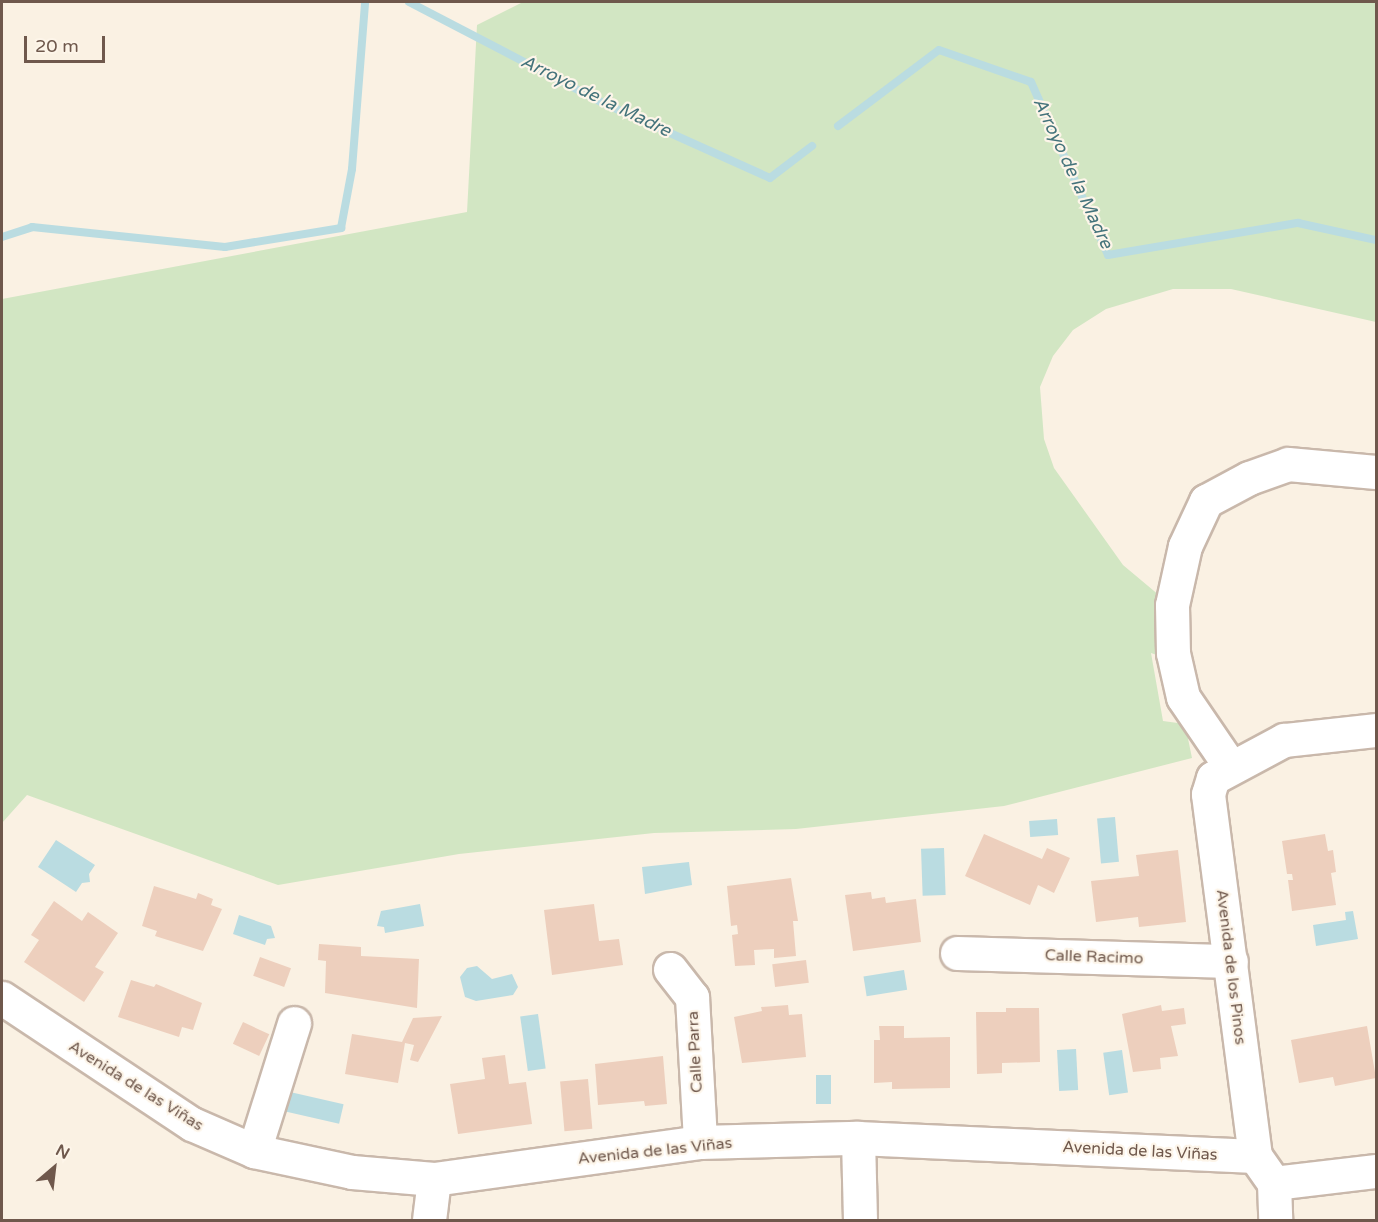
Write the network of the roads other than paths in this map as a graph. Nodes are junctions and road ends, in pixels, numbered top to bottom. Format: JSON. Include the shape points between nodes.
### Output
{"nodes":[{"id":1,"x":1377,"y":472,"type":"edge"},
{"id":2,"x":1377,"y":730,"type":"edge"},
{"id":3,"x":1221,"y":772,"type":"junction"},
{"id":4,"x":957,"y":953,"type":"dead end"},
{"id":5,"x":1231,"y":961,"type":"junction"},
{"id":6,"x":670,"y":969,"type":"dead end"},
{"id":7,"x":2,"y":998,"type":"edge"},
{"id":8,"x":294,"y":1023,"type":"dead end"},
{"id":9,"x":858,"y":1138,"type":"junction"},
{"id":10,"x":700,"y":1142,"type":"junction"},
{"id":11,"x":254,"y":1151,"type":"junction"},
{"id":12,"x":1255,"y":1156,"type":"junction"},
{"id":13,"x":1377,"y":1171,"type":"edge"},
{"id":14,"x":434,"y":1179,"type":"junction"},
{"id":15,"x":1274,"y":1183,"type":"junction"},
{"id":16,"x":429,"y":1221,"type":"edge"},
{"id":17,"x":860,"y":1221,"type":"edge"},
{"id":18,"x":1275,"y":1221,"type":"edge"}],
"edges":[{"from":1,"to":3,"type":"street","via":[[1288,464],[1249,478],[1206,501],[1185,546],[1172,605],[1173,653],[1183,697]]},
{"from":2,"to":3,"type":"street","via":[[1284,740]]},
{"from":3,"to":5,"type":"street","name":"Avenida de los Pinos","via":[[1208,794]]},
{"from":4,"to":5,"type":"street","name":"Calle Racimo"},
{"from":5,"to":12,"type":"street","name":"Avenida de los Pinos"},
{"from":6,"to":10,"type":"street","name":"Calle Parra","via":[[692,997]]},
{"from":7,"to":11,"type":"street","name":"Avenida de las Viñas","via":[[192,1124]]},
{"from":8,"to":11,"type":"street"},
{"from":9,"to":10,"type":"street","name":"Avenida de las Viñas"},
{"from":9,"to":12,"type":"street","name":"Avenida de las Viñas"},
{"from":9,"to":17,"type":"street"},
{"from":10,"to":14,"type":"street","name":"Avenida de las Viñas"},
{"from":11,"to":14,"type":"street","name":"Avenida de las Viñas","via":[[352,1172]]},
{"from":12,"to":15,"type":"street"},
{"from":13,"to":15,"type":"street"},
{"from":14,"to":16,"type":"street"},
{"from":15,"to":18,"type":"street"}]}
